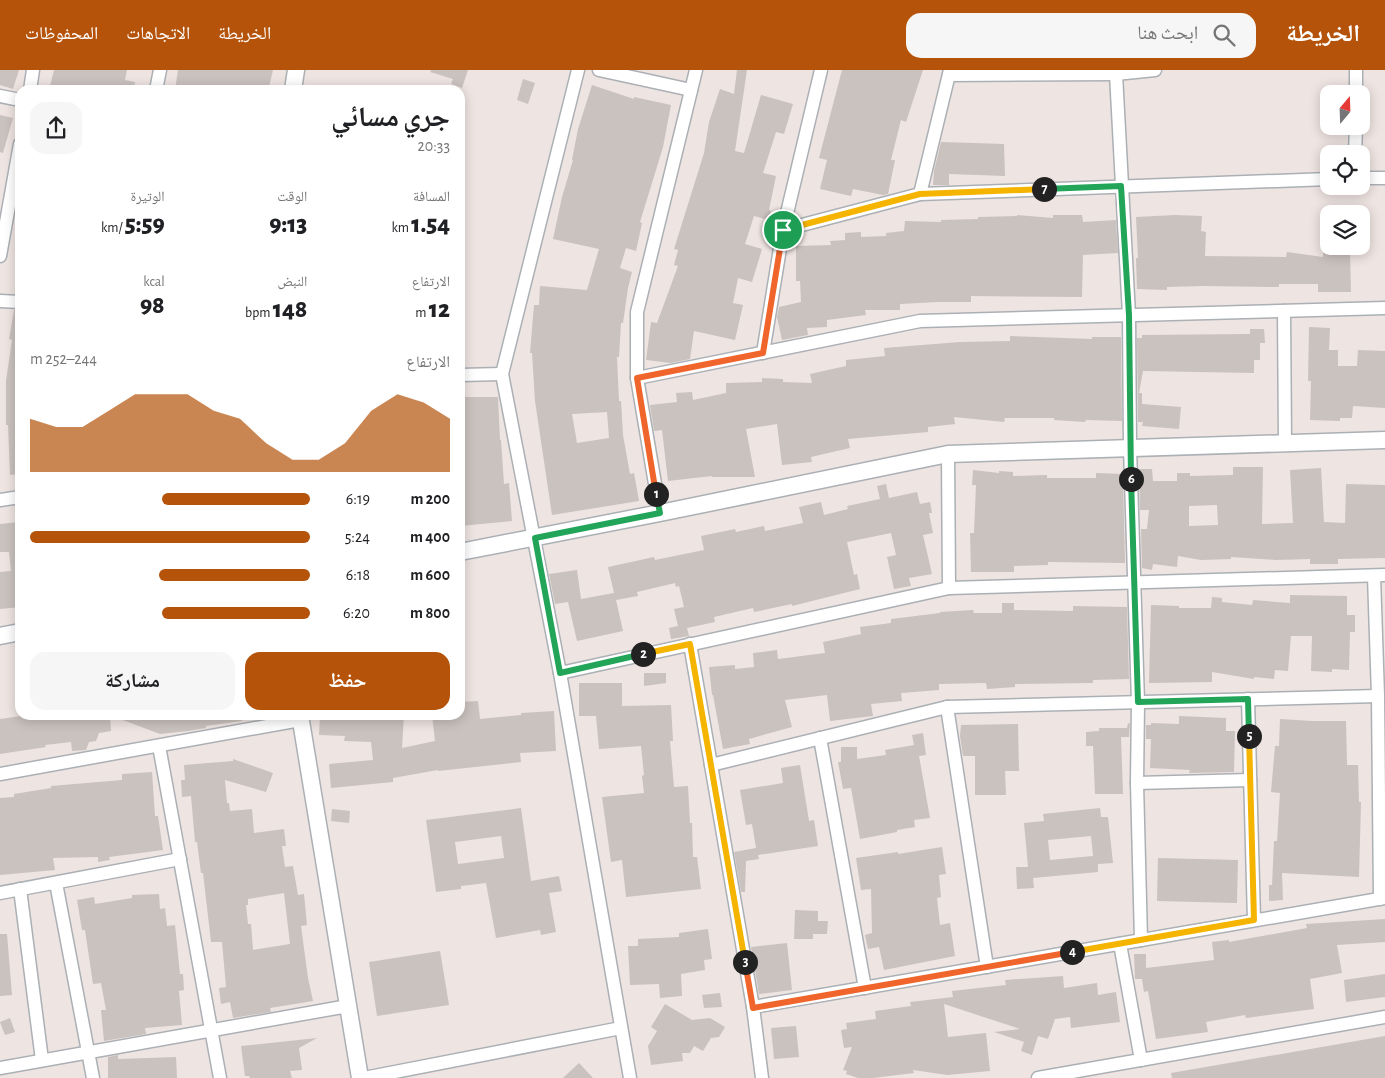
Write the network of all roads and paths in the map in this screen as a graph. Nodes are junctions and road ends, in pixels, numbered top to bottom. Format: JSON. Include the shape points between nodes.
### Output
{"nodes":[{"id":1,"x":33,"y":70,"type":"edge"},
{"id":2,"x":160,"y":70,"type":"edge"},
{"id":3,"x":296,"y":70,"type":"edge"},
{"id":4,"x":578,"y":70,"type":"edge"},
{"id":5,"x":599,"y":70,"type":"edge"},
{"id":6,"x":696,"y":70,"type":"edge"},
{"id":7,"x":821,"y":70,"type":"edge"},
{"id":8,"x":1155,"y":70,"type":"edge"},
{"id":9,"x":1356,"y":70,"type":"edge"},
{"id":10,"x":1140,"y":71,"type":"edge"},
{"id":11,"x":950,"y":72,"type":"edge"},
{"id":12,"x":1065,"y":72,"type":"edge"},
{"id":13,"x":1116,"y":74,"type":"junction"},
{"id":14,"x":31,"y":85,"type":"edge"},
{"id":15,"x":157,"y":85,"type":"edge"},
{"id":16,"x":294,"y":85,"type":"edge"},
{"id":17,"x":1356,"y":85,"type":"edge"},
{"id":18,"x":691,"y":90,"type":"junction"},
{"id":19,"x":0,"y":96,"type":"edge"},
{"id":20,"x":15,"y":99,"type":"edge"},
{"id":21,"x":15,"y":167,"type":"edge"},
{"id":22,"x":1370,"y":178,"type":"edge"},
{"id":23,"x":1385,"y":178,"type":"edge"},
{"id":24,"x":1320,"y":179,"type":"edge"},
{"id":25,"x":1121,"y":186,"type":"junction"},
{"id":26,"x":920,"y":194,"type":"junction"},
{"id":27,"x":2,"y":228,"type":"edge"},
{"id":28,"x":783,"y":230,"type":"junction"},
{"id":29,"x":0,"y":256,"type":"edge"},
{"id":30,"x":0,"y":301,"type":"edge"},
{"id":31,"x":15,"y":302,"type":"edge"},
{"id":32,"x":1385,"y":308,"type":"edge"},
{"id":33,"x":1284,"y":311,"type":"junction"},
{"id":34,"x":1129,"y":315,"type":"junction"},
{"id":35,"x":763,"y":353,"type":"junction"},
{"id":36,"x":502,"y":374,"type":"junction"},
{"id":37,"x":465,"y":375,"type":"edge"},
{"id":38,"x":637,"y":378,"type":"junction"},
{"id":39,"x":1385,"y":440,"type":"edge"},
{"id":40,"x":1286,"y":443,"type":"junction"},
{"id":41,"x":1130,"y":448,"type":"junction"},
{"id":42,"x":948,"y":454,"type":"junction"},
{"id":43,"x":15,"y":498,"type":"edge"},
{"id":44,"x":0,"y":500,"type":"edge"},
{"id":45,"x":660,"y":513,"type":"junction"},
{"id":46,"x":535,"y":538,"type":"junction"},
{"id":47,"x":465,"y":551,"type":"edge"},
{"id":48,"x":1380,"y":575,"type":"edge"},
{"id":49,"x":1135,"y":583,"type":"junction"},
{"id":50,"x":949,"y":588,"type":"junction"},
{"id":51,"x":15,"y":633,"type":"edge"},
{"id":52,"x":0,"y":636,"type":"edge"},
{"id":53,"x":690,"y":644,"type":"junction"},
{"id":54,"x":560,"y":673,"type":"junction"},
{"id":55,"x":1378,"y":696,"type":"junction"},
{"id":56,"x":1248,"y":699,"type":"junction"},
{"id":57,"x":1138,"y":702,"type":"junction"},
{"id":58,"x":946,"y":707,"type":"junction"},
{"id":59,"x":285,"y":720,"type":"edge"},
{"id":60,"x":300,"y":720,"type":"edge"},
{"id":61,"x":820,"y":738,"type":"junction"},
{"id":62,"x":158,"y":746,"type":"junction"},
{"id":63,"x":711,"y":764,"type":"junction"},
{"id":64,"x":0,"y":774,"type":"edge"},
{"id":65,"x":1250,"y":780,"type":"junction"},
{"id":66,"x":1137,"y":783,"type":"junction"},
{"id":67,"x":180,"y":859,"type":"junction"},
{"id":68,"x":56,"y":882,"type":"junction"},
{"id":69,"x":20,"y":889,"type":"junction"},
{"id":70,"x":0,"y":893,"type":"edge"},
{"id":71,"x":1382,"y":898,"type":"edge"},
{"id":72,"x":1254,"y":920,"type":"junction"},
{"id":73,"x":1141,"y":940,"type":"junction"},
{"id":74,"x":1120,"y":944,"type":"junction"},
{"id":75,"x":987,"y":967,"type":"junction"},
{"id":76,"x":864,"y":988,"type":"junction"},
{"id":77,"x":348,"y":1006,"type":"junction"},
{"id":78,"x":753,"y":1008,"type":"junction"},
{"id":79,"x":1385,"y":1017,"type":"edge"},
{"id":80,"x":621,"y":1028,"type":"junction"},
{"id":81,"x":211,"y":1030,"type":"junction"},
{"id":82,"x":88,"y":1052,"type":"junction"},
{"id":83,"x":42,"y":1060,"type":"junction"},
{"id":84,"x":1142,"y":1060,"type":"junction"},
{"id":85,"x":0,"y":1068,"type":"edge"},
{"id":86,"x":93,"y":1078,"type":"edge"},
{"id":87,"x":220,"y":1078,"type":"edge"},
{"id":88,"x":362,"y":1078,"type":"edge"},
{"id":89,"x":630,"y":1078,"type":"edge"},
{"id":90,"x":762,"y":1078,"type":"edge"},
{"id":91,"x":1038,"y":1078,"type":"edge"}],
"edges":[{"from":1,"to":14,"type":"street"},
{"from":2,"to":15,"type":"street"},
{"from":3,"to":16,"type":"street"},
{"from":4,"to":36,"type":"street"},
{"from":5,"to":18,"type":"street"},
{"from":6,"to":18,"type":"street"},
{"from":7,"to":28,"type":"street"},
{"from":8,"to":10,"type":"street"},
{"from":9,"to":17,"type":"street"},
{"from":10,"to":13,"type":"street"},
{"from":11,"to":12,"type":"street"},
{"from":11,"to":26,"type":"street"},
{"from":12,"to":13,"type":"street"},
{"from":13,"to":25,"type":"street"},
{"from":18,"to":38,"type":"street","via":[[637,312]]},
{"from":19,"to":20,"type":"street"},
{"from":21,"to":27,"type":"street"},
{"from":22,"to":23,"type":"street"},
{"from":24,"to":25,"type":"street"},
{"from":25,"to":26,"type":"street"},
{"from":25,"to":34,"type":"street"},
{"from":26,"to":28,"type":"street"},
{"from":27,"to":29,"type":"street"},
{"from":28,"to":35,"type":"street"},
{"from":30,"to":31,"type":"street"},
{"from":32,"to":33,"type":"street"},
{"from":33,"to":34,"type":"street"},
{"from":33,"to":40,"type":"street"},
{"from":34,"to":35,"type":"street","via":[[920,321]]},
{"from":34,"to":41,"type":"street"},
{"from":35,"to":38,"type":"street"},
{"from":36,"to":37,"type":"street"},
{"from":36,"to":46,"type":"street"},
{"from":38,"to":45,"type":"street"},
{"from":39,"to":40,"type":"street"},
{"from":40,"to":41,"type":"street"},
{"from":41,"to":42,"type":"street"},
{"from":41,"to":49,"type":"street"},
{"from":42,"to":45,"type":"street"},
{"from":42,"to":50,"type":"street"},
{"from":43,"to":44,"type":"street"},
{"from":45,"to":46,"type":"street"},
{"from":46,"to":47,"type":"street"},
{"from":46,"to":54,"type":"street"},
{"from":48,"to":49,"type":"street"},
{"from":48,"to":55,"type":"street"},
{"from":49,"to":50,"type":"street"},
{"from":49,"to":57,"type":"street"},
{"from":50,"to":53,"type":"street"},
{"from":51,"to":52,"type":"street"},
{"from":53,"to":54,"type":"street"},
{"from":53,"to":63,"type":"street"},
{"from":54,"to":80,"type":"street"},
{"from":55,"to":56,"type":"street"},
{"from":55,"to":71,"type":"street"},
{"from":56,"to":57,"type":"street"},
{"from":56,"to":65,"type":"street"},
{"from":57,"to":58,"type":"street"},
{"from":57,"to":66,"type":"street"},
{"from":58,"to":61,"type":"street"},
{"from":58,"to":75,"type":"street"},
{"from":59,"to":62,"type":"street"},
{"from":60,"to":77,"type":"street"},
{"from":61,"to":63,"type":"street"},
{"from":61,"to":76,"type":"street"},
{"from":62,"to":64,"type":"street"},
{"from":62,"to":67,"type":"street"},
{"from":63,"to":78,"type":"street"},
{"from":65,"to":66,"type":"street"},
{"from":65,"to":72,"type":"street"},
{"from":66,"to":73,"type":"street"},
{"from":67,"to":68,"type":"street"},
{"from":67,"to":81,"type":"street"},
{"from":68,"to":69,"type":"street"},
{"from":68,"to":82,"type":"street"},
{"from":69,"to":70,"type":"street"},
{"from":69,"to":83,"type":"street"},
{"from":71,"to":72,"type":"street"},
{"from":72,"to":73,"type":"street"},
{"from":73,"to":74,"type":"street"},
{"from":74,"to":75,"type":"street"},
{"from":74,"to":84,"type":"street"},
{"from":75,"to":76,"type":"street"},
{"from":76,"to":78,"type":"street"},
{"from":77,"to":81,"type":"street"},
{"from":77,"to":88,"type":"street"},
{"from":78,"to":90,"type":"street"},
{"from":79,"to":84,"type":"street"},
{"from":80,"to":88,"type":"street"},
{"from":80,"to":89,"type":"street"},
{"from":81,"to":82,"type":"street"},
{"from":81,"to":87,"type":"street"},
{"from":82,"to":83,"type":"street"},
{"from":82,"to":86,"type":"street"},
{"from":83,"to":85,"type":"street"},
{"from":84,"to":91,"type":"street"}]}
